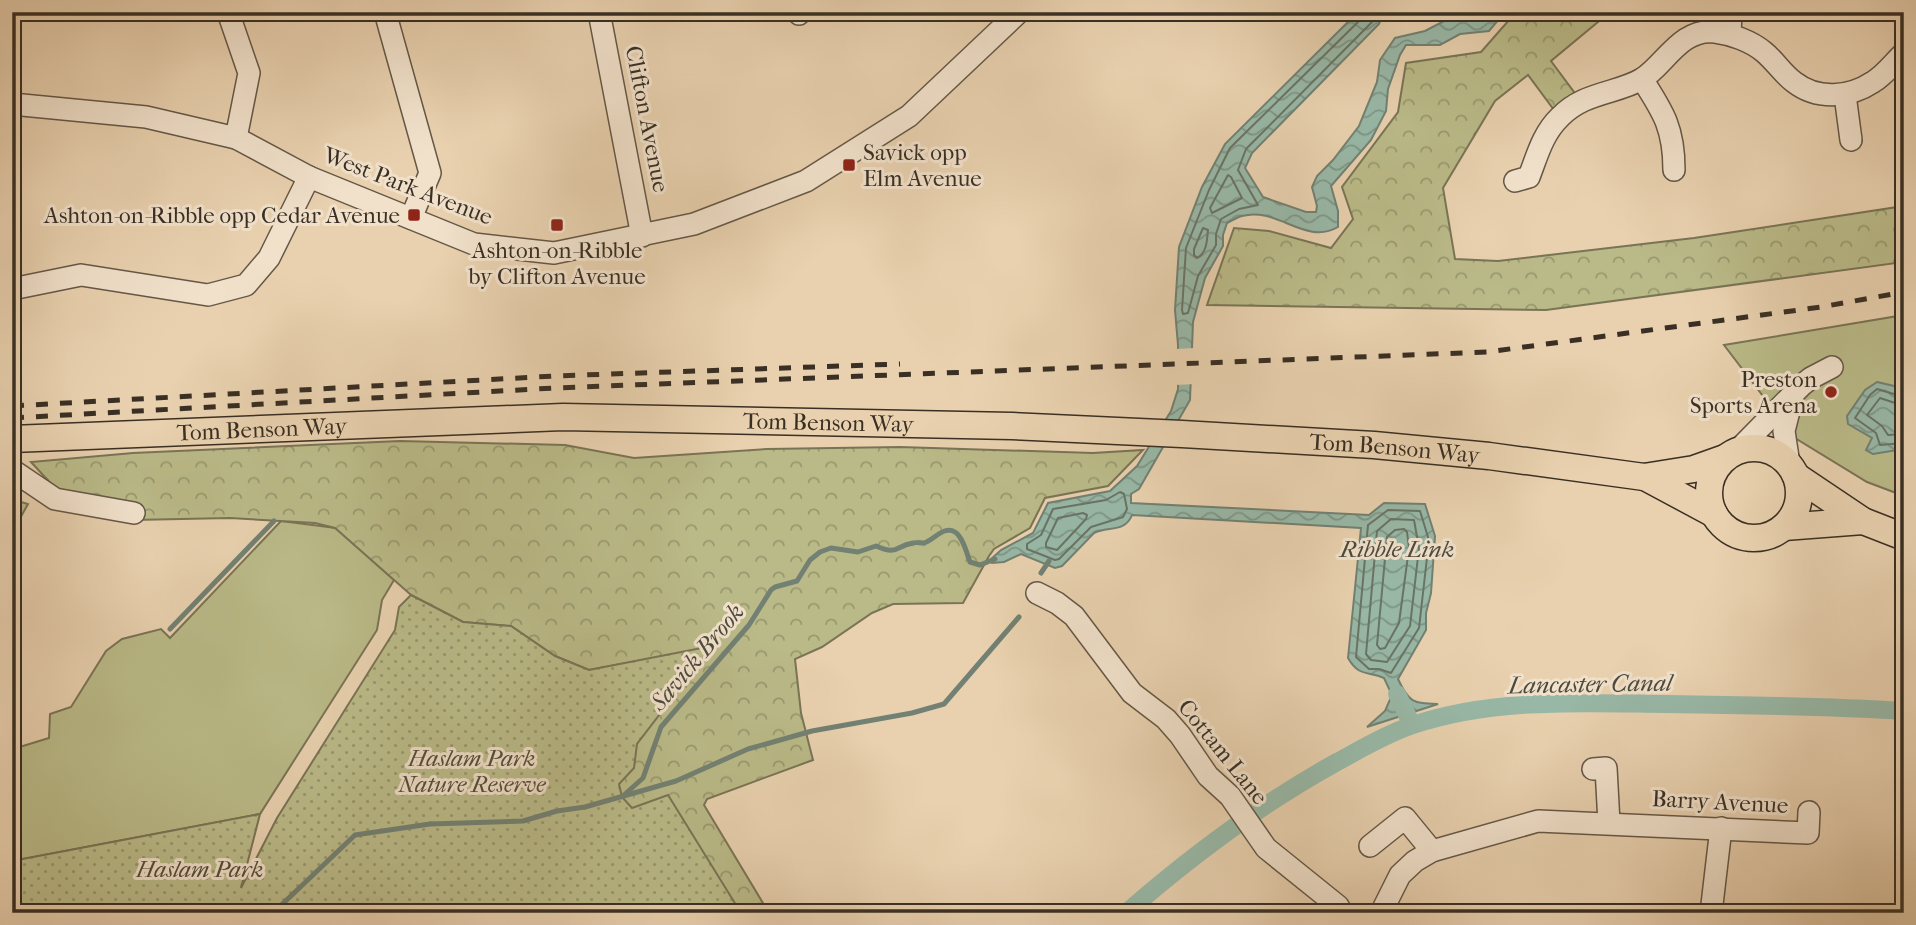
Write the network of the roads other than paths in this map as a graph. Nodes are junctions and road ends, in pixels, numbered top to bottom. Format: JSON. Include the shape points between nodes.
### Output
{"nodes":[{"id":1,"x":228,"y":12,"type":"edge"},
{"id":2,"x":385,"y":12,"type":"edge"},
{"id":3,"x":599,"y":12,"type":"edge"},
{"id":4,"x":1018,"y":12,"type":"edge"},
{"id":5,"x":1731,"y":12,"type":"edge"},
{"id":6,"x":1730,"y":34,"type":"junction"},
{"id":7,"x":1904,"y":53,"type":"edge"},
{"id":8,"x":1642,"y":79,"type":"junction"},
{"id":9,"x":1845,"y":95,"type":"junction"},
{"id":10,"x":12,"y":104,"type":"edge"},
{"id":11,"x":236,"y":138,"type":"junction"},
{"id":12,"x":1851,"y":140,"type":"dead end"},
{"id":13,"x":1674,"y":170,"type":"dead end"},
{"id":14,"x":309,"y":177,"type":"junction"},
{"id":15,"x":1527,"y":185,"type":"dead end"},
{"id":16,"x":411,"y":219,"type":"junction"},
{"id":17,"x":642,"y":236,"type":"junction"},
{"id":18,"x":12,"y":289,"type":"edge"},
{"id":19,"x":1832,"y":368,"type":"dead end"},
{"id":20,"x":1794,"y":394,"type":"junction"},
{"id":21,"x":12,"y":439,"type":"edge"},
{"id":22,"x":1731,"y":455,"type":"junction"},
{"id":23,"x":12,"y":470,"type":"edge"},
{"id":24,"x":1793,"y":470,"type":"junction"},
{"id":25,"x":1644,"y":477,"type":"junction"},
{"id":26,"x":134,"y":513,"type":"dead end"},
{"id":27,"x":1714,"y":514,"type":"junction"},
{"id":28,"x":1863,"y":522,"type":"junction"},
{"id":29,"x":1784,"y":527,"type":"junction"},
{"id":30,"x":1904,"y":537,"type":"edge"},
{"id":31,"x":1037,"y":593,"type":"dead end"},
{"id":32,"x":1593,"y":769,"type":"dead end"},
{"id":33,"x":1809,"y":812,"type":"dead end"},
{"id":34,"x":1609,"y":823,"type":"junction"},
{"id":35,"x":1721,"y":828,"type":"junction"},
{"id":36,"x":1370,"y":845,"type":"dead end"},
{"id":37,"x":1432,"y":851,"type":"junction"},
{"id":38,"x":1342,"y":913,"type":"edge"},
{"id":39,"x":1382,"y":913,"type":"edge"},
{"id":40,"x":1711,"y":913,"type":"edge"}],
"edges":[{"from":1,"to":11,"type":"street","via":[[249,73]]},
{"from":2,"to":16,"type":"street","via":[[430,173]]},
{"from":3,"to":17,"type":"street","name":"Clifton Avenue"},
{"from":4,"to":17,"type":"street","name":"West Park Avenue","via":[[909,116],[806,181],[694,224]]},
{"from":5,"to":6,"type":"street"},
{"from":6,"to":8,"type":"street","via":[[1711,31],[1688,37]]},
{"from":6,"to":9,"type":"street","via":[[1762,51],[1795,83],[1821,95]]},
{"from":7,"to":9,"type":"street","via":[[1874,82]]},
{"from":8,"to":13,"type":"street","via":[[1663,112],[1674,143]]},
{"from":8,"to":15,"type":"street","via":[[1591,97],[1559,117],[1543,139]]},
{"from":9,"to":12,"type":"street"},
{"from":10,"to":11,"type":"street","name":"West Park Avenue","via":[[146,117]]},
{"from":11,"to":14,"type":"street","name":"West Park Avenue"},
{"from":14,"to":16,"type":"street","name":"West Park Avenue"},
{"from":14,"to":18,"type":"street","via":[[269,258],[246,285],[208,295],[81,275]]},
{"from":16,"to":17,"type":"street","name":"West Park Avenue","via":[[474,244],[554,253]]},
{"from":19,"to":20,"type":"street","via":[[1811,378]]},
{"from":20,"to":22,"type":"street"},
{"from":20,"to":24,"type":"street","via":[[1784,431]]},
{"from":21,"to":25,"type":"main road","name":"Tom Benson Way","via":[[563,417],[1012,425],[1374,445]]},
{"from":22,"to":24,"type":"main road","via":[[1751,447],[1765,449],[1778,454]]},
{"from":22,"to":25,"type":"main road","name":"Tom Benson Way","via":[[1694,469]]},
{"from":22,"to":27,"type":"main road","via":[[1715,470],[1710,484]]},
{"from":23,"to":26,"type":"street","via":[[55,499]]},
{"from":24,"to":28,"type":"main road"},
{"from":24,"to":29,"type":"main road","via":[[1800,490],[1798,503]]},
{"from":25,"to":27,"type":"main road","name":"Tom Benson Way"},
{"from":27,"to":29,"type":"main road","via":[[1731,532],[1746,538]]},
{"from":28,"to":29,"type":"main road"},
{"from":28,"to":30,"type":"main road"},
{"from":31,"to":38,"type":"street","name":"Cottam Lane","via":[[1074,617],[1132,693],[1180,735],[1257,836]]},
{"from":32,"to":34,"type":"street","via":[[1606,768]]},
{"from":33,"to":35,"type":"street","name":"Barry Avenue","via":[[1808,833]]},
{"from":34,"to":35,"type":"street","name":"Barry Avenue"},
{"from":34,"to":37,"type":"street","name":"Barry Avenue","via":[[1538,821]]},
{"from":35,"to":40,"type":"street"},
{"from":36,"to":37,"type":"street","via":[[1405,818]]},
{"from":37,"to":39,"type":"street","name":"Barry Avenue","via":[[1401,875]]}]}
